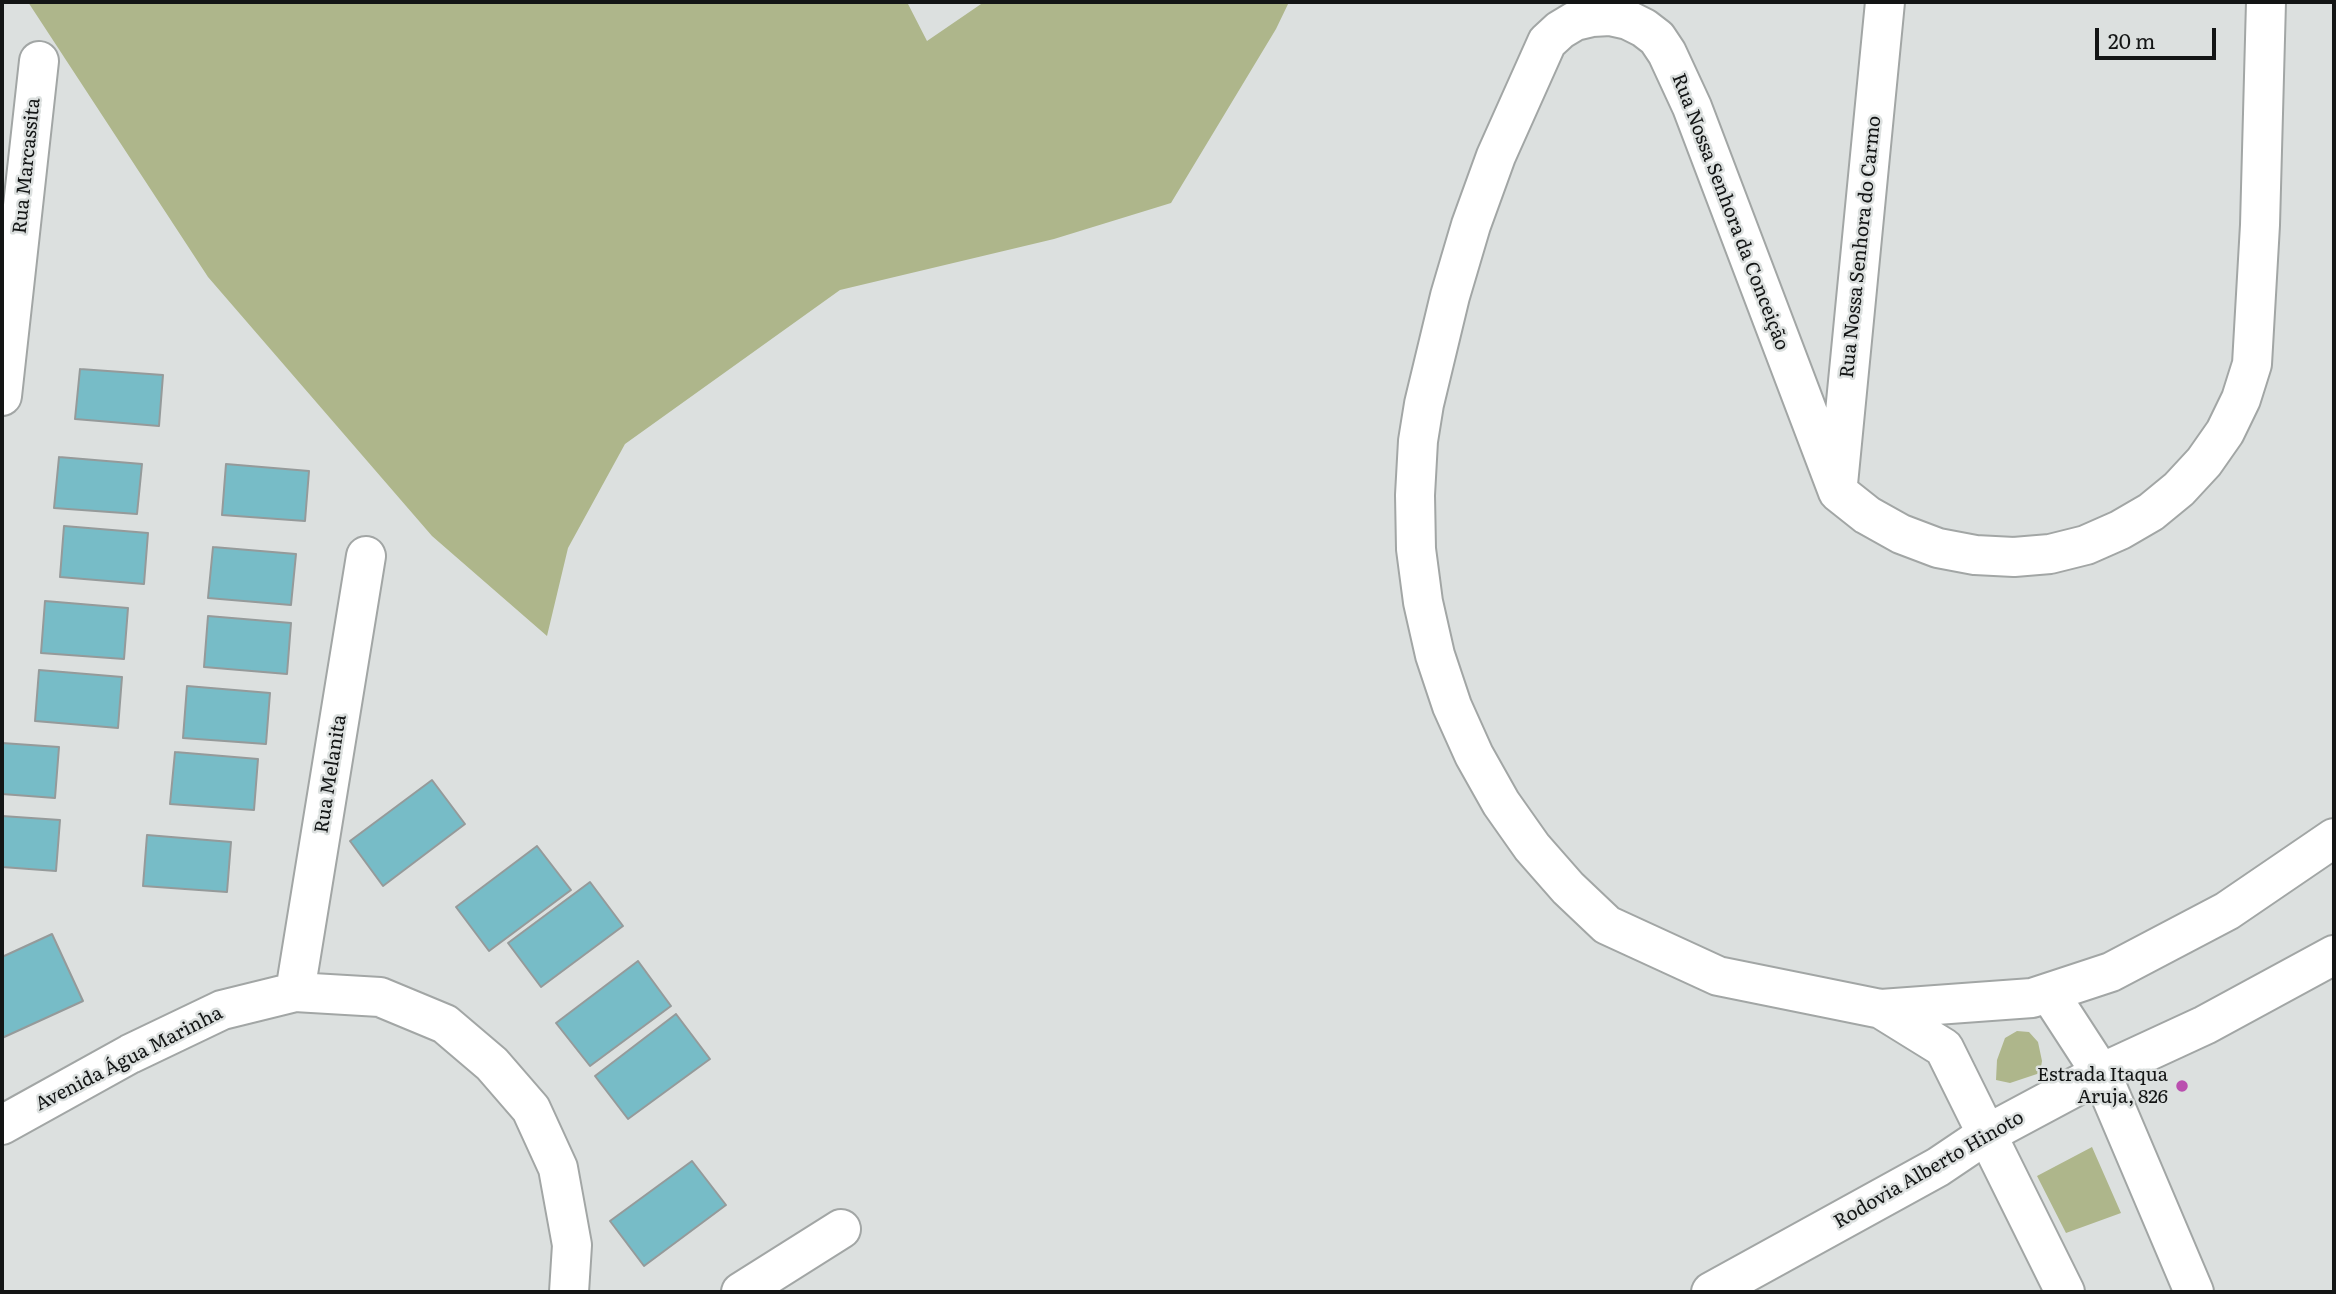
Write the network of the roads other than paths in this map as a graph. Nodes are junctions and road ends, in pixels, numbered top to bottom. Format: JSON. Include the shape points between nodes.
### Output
{"nodes":[{"id":1,"x":1885,"y":2,"type":"edge"},
{"id":2,"x":2266,"y":2,"type":"edge"},
{"id":3,"x":39,"y":61,"type":"dead end"},
{"id":4,"x":2,"y":396,"type":"edge"},
{"id":5,"x":1838,"y":492,"type":"junction"},
{"id":6,"x":366,"y":556,"type":"dead end"},
{"id":7,"x":2334,"y":838,"type":"edge"},
{"id":8,"x":2334,"y":954,"type":"edge"},
{"id":9,"x":295,"y":992,"type":"junction"},
{"id":10,"x":2049,"y":993,"type":"junction"},
{"id":11,"x":1881,"y":1009,"type":"junction"},
{"id":12,"x":2101,"y":1073,"type":"junction"},
{"id":13,"x":2,"y":1125,"type":"edge"},
{"id":14,"x":1987,"y":1134,"type":"junction"},
{"id":15,"x":841,"y":1229,"type":"dead end"},
{"id":16,"x":569,"y":1292,"type":"edge"},
{"id":17,"x":741,"y":1292,"type":"edge"},
{"id":18,"x":1712,"y":1292,"type":"edge"},
{"id":19,"x":2065,"y":1292,"type":"edge"},
{"id":20,"x":2194,"y":1292,"type":"edge"}],
"edges":[{"from":1,"to":5,"type":"street","name":"Rua Nossa Senhora do Carmo"},
{"from":2,"to":5,"type":"street","via":[[2252,365],[2225,432],[2204,462],[2151,512],[2120,530],[2074,548],[2014,557],[1938,548],[1867,515]]},
{"from":3,"to":4,"type":"street","name":"Rua Marcassita"},
{"from":5,"to":11,"type":"street","name":"Rua Nossa Senhora da Conceição","via":[[1702,133],[1667,53],[1644,27],[1628,20],[1592,16],[1575,21],[1546,42],[1520,99],[1471,225],[1424,404],[1415,495],[1416,549],[1435,655],[1452,706],[1501,803],[1532,847],[1607,925],[1718,976]]},
{"from":6,"to":9,"type":"street","name":"Rua Melanita"},
{"from":7,"to":10,"type":"street","name":"Rua Nossa Senhora da Conceição","via":[[2227,911],[2111,972]]},
{"from":8,"to":12,"type":"street","name":"Rodovia Alberto Hinoto","via":[[2205,1025]]},
{"from":9,"to":13,"type":"street","name":"Avenida Água Marinha","via":[[222,1010],[130,1054]]},
{"from":9,"to":16,"type":"street","name":"Avenida Água Marinha","via":[[380,998],[445,1024],[492,1064],[531,1109],[558,1168],[572,1245]]},
{"from":10,"to":11,"type":"street","name":"Rua Nossa Senhora da Conceição"},
{"from":10,"to":12,"type":"street"},
{"from":11,"to":14,"type":"street","name":"Rua Nossa Senhora da Conceição","via":[[1944,1048]]},
{"from":12,"to":14,"type":"street","name":"Rodovia Alberto Hinoto"},
{"from":12,"to":20,"type":"street"},
{"from":14,"to":18,"type":"street","name":"Rodovia Alberto Hinoto","via":[[1938,1167]]},
{"from":14,"to":19,"type":"street","name":"Rua Nossa Senhora da Conceição"},
{"from":15,"to":17,"type":"street"}]}
